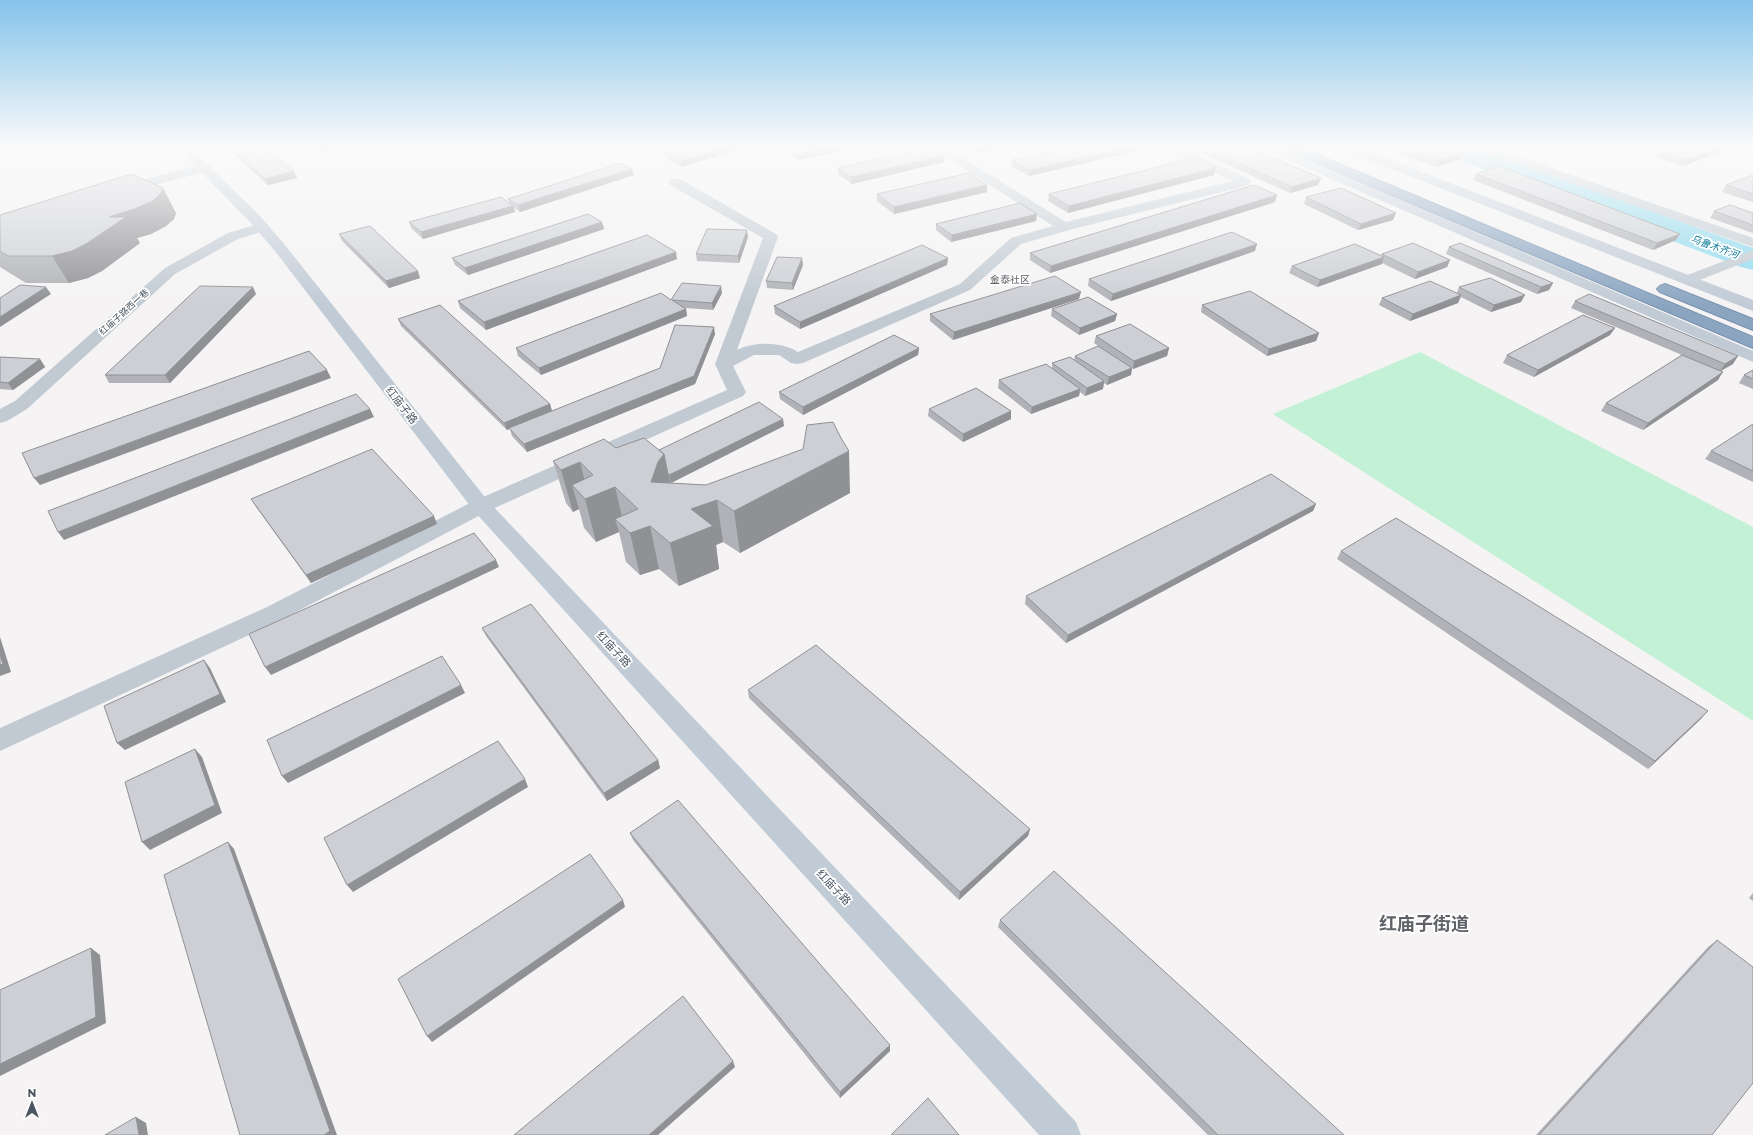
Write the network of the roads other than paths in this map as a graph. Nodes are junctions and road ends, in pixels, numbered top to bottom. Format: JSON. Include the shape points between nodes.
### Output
{"nodes":[{"id":1,"x":237,"y":201,"type":"edge"},
{"id":2,"x":708,"y":201,"type":"edge"},
{"id":3,"x":1023,"y":201,"type":"edge"},
{"id":4,"x":1169,"y":201,"type":"edge"},
{"id":5,"x":1393,"y":201,"type":"edge"},
{"id":6,"x":1417,"y":201,"type":"edge"},
{"id":7,"x":1451,"y":201,"type":"edge"},
{"id":8,"x":1485,"y":201,"type":"edge"},
{"id":9,"x":1634,"y":201,"type":"edge"},
{"id":10,"x":1512,"y":226,"type":"dead end"},
{"id":11,"x":262,"y":227,"type":"junction"},
{"id":12,"x":1064,"y":227,"type":"junction"},
{"id":13,"x":1753,"y":243,"type":"edge"},
{"id":14,"x":1753,"y":254,"type":"edge"},
{"id":15,"x":1687,"y":280,"type":"junction"},
{"id":16,"x":1652,"y":284,"type":"dead end"},
{"id":17,"x":1753,"y":306,"type":"edge"},
{"id":18,"x":1753,"y":325,"type":"edge"},
{"id":19,"x":1753,"y":343,"type":"edge"},
{"id":20,"x":1753,"y":357,"type":"edge"},
{"id":21,"x":724,"y":364,"type":"junction"},
{"id":22,"x":0,"y":417,"type":"edge"},
{"id":23,"x":481,"y":506,"type":"junction"},
{"id":24,"x":0,"y":740,"type":"edge"},
{"id":25,"x":1063,"y":1135,"type":"edge"}],
"edges":[{"from":1,"to":11,"type":"street","name":"红庙子路"},
{"from":2,"to":21,"type":"street","via":[[771,237]]},
{"from":3,"to":12,"type":"street"},
{"from":4,"to":12,"type":"street"},
{"from":5,"to":20,"type":"street"},
{"from":6,"to":19,"type":"highway"},
{"from":7,"to":10,"type":"highway"},
{"from":8,"to":15,"type":"street"},
{"from":9,"to":13,"type":"street"},
{"from":11,"to":22,"type":"street","name":"红庙子路西一巷","via":[[233,236],[170,271],[21,405]]},
{"from":11,"to":23,"type":"street","name":"红庙子路"},
{"from":12,"to":21,"type":"street","via":[[1016,242],[965,287],[797,359],[782,350],[751,350]]},
{"from":14,"to":15,"type":"street"},
{"from":15,"to":17,"type":"street"},
{"from":16,"to":18,"type":"highway"},
{"from":21,"to":23,"type":"street","via":[[737,392]]},
{"from":23,"to":24,"type":"street","via":[[273,614]]},
{"from":23,"to":25,"type":"street","name":"红庙子路"}]}
